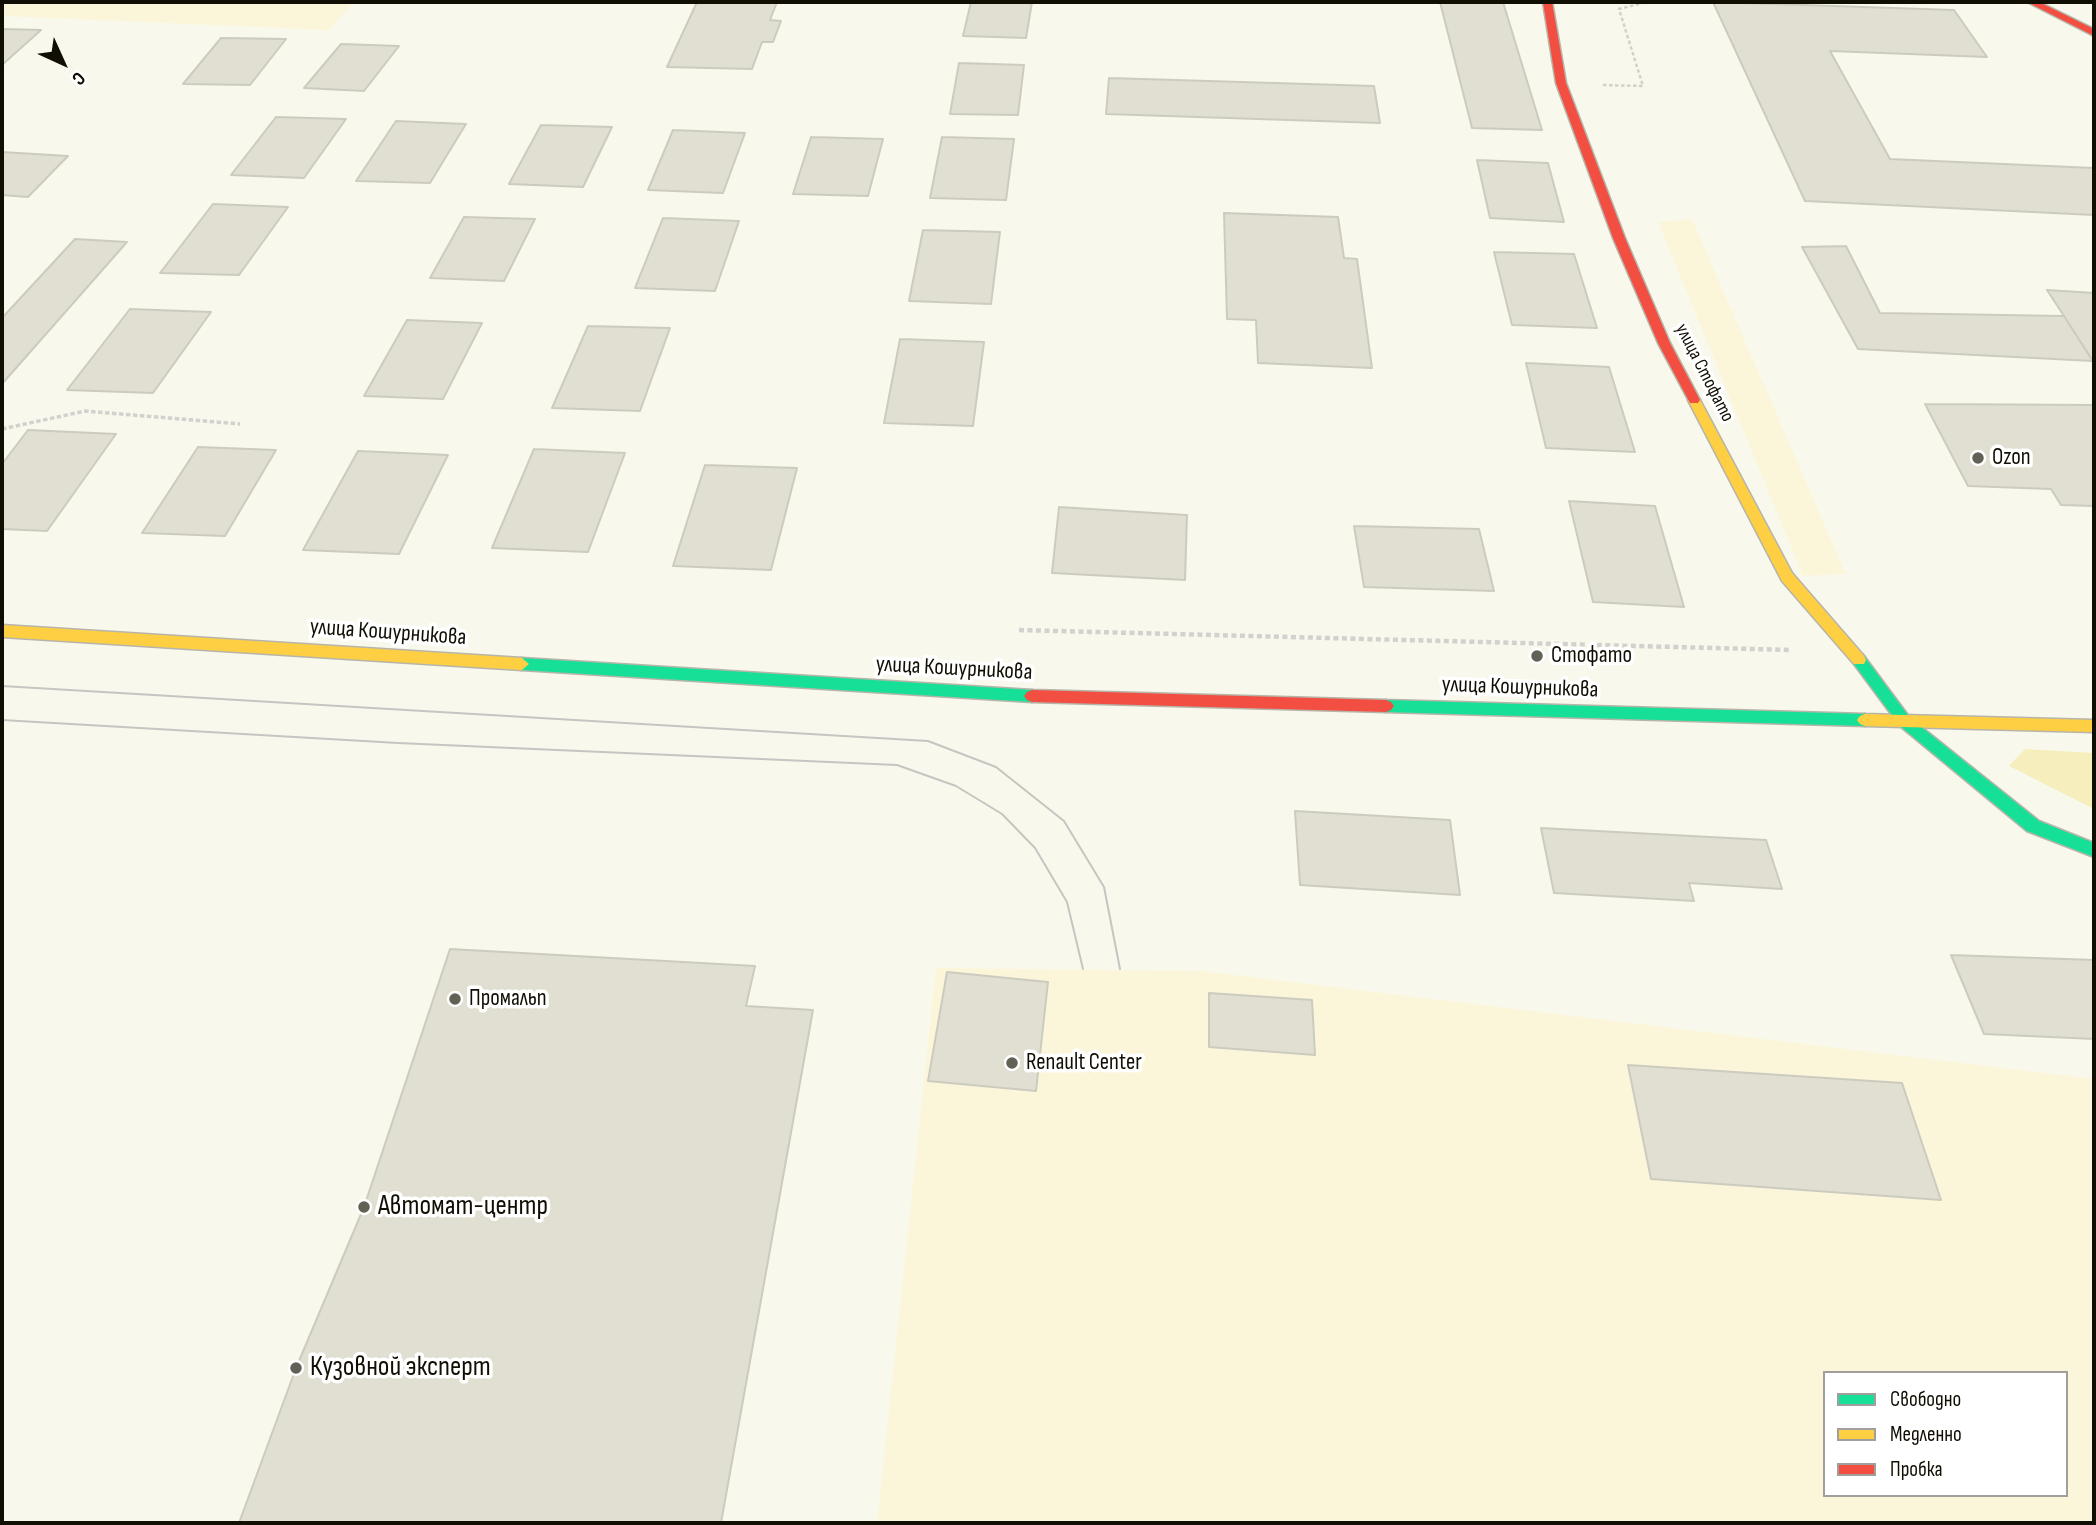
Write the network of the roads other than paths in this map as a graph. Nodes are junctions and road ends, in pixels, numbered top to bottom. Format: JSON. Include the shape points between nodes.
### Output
{"nodes":[{"id":1,"x":1547,"y":2,"type":"edge"},
{"id":2,"x":2032,"y":2,"type":"edge"},
{"id":3,"x":2094,"y":33,"type":"edge"},
{"id":4,"x":2,"y":631,"type":"edge"},
{"id":5,"x":1905,"y":722,"type":"junction"},
{"id":6,"x":2094,"y":726,"type":"edge"},
{"id":7,"x":2094,"y":850,"type":"edge"}],
"edges":[{"from":1,"to":5,"type":"main road","name":"улица Стофато","via":[[1561,83],[1664,343],[1787,577],[1853,652]]},
{"from":2,"to":3,"type":"main road"},
{"from":4,"to":5,"type":"main road","name":"улица Кошурникова","via":[[1016,696]]},
{"from":5,"to":6,"type":"main road","name":"улица Кошурникова"},
{"from":5,"to":7,"type":"main road","via":[[2033,826]]}]}
